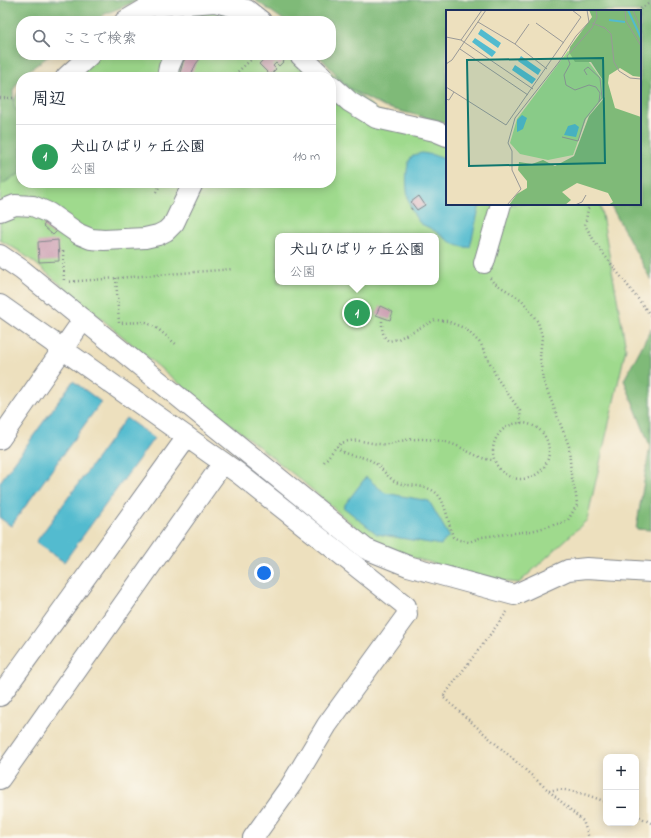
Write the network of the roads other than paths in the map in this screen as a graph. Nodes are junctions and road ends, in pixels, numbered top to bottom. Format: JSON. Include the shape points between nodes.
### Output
{"nodes":[{"id":1,"x":135,"y":16,"type":"edge"},
{"id":2,"x":255,"y":16,"type":"edge"},
{"id":3,"x":85,"y":60,"type":"edge"},
{"id":4,"x":172,"y":60,"type":"edge"},
{"id":5,"x":305,"y":60,"type":"edge"},
{"id":6,"x":71,"y":72,"type":"edge"},
{"id":7,"x":168,"y":72,"type":"edge"},
{"id":8,"x":318,"y":72,"type":"edge"},
{"id":9,"x":336,"y":89,"type":"edge"},
{"id":10,"x":446,"y":136,"type":"edge"},
{"id":11,"x":190,"y":188,"type":"edge"},
{"id":12,"x":501,"y":205,"type":"edge"},
{"id":13,"x":0,"y":211,"type":"edge"},
{"id":14,"x":0,"y":255,"type":"edge"},
{"id":15,"x":484,"y":263,"type":"road end"},
{"id":16,"x":0,"y":305,"type":"edge"},
{"id":17,"x":84,"y":320,"type":"junction"},
{"id":18,"x":64,"y":350,"type":"junction"},
{"id":19,"x":186,"y":437,"type":"junction"},
{"id":20,"x":0,"y":439,"type":"edge"},
{"id":21,"x":223,"y":462,"type":"junction"},
{"id":22,"x":651,"y":572,"type":"edge"},
{"id":23,"x":0,"y":696,"type":"edge"},
{"id":24,"x":0,"y":780,"type":"edge"},
{"id":25,"x":253,"y":838,"type":"edge"}],
"edges":[{"from":1,"to":2,"type":"street","via":[[150,8],[215,2],[247,10]]},
{"from":3,"to":6,"type":"street"},
{"from":4,"to":7,"type":"street"},
{"from":5,"to":8,"type":"street"},
{"from":9,"to":10,"type":"street","via":[[350,102],[376,118]]},
{"from":11,"to":13,"type":"street","via":[[174,223],[166,231],[145,238],[91,239],[33,206],[15,205]]},
{"from":12,"to":15,"type":"street"},
{"from":14,"to":17,"type":"street","via":[[22,270],[57,287]]},
{"from":16,"to":18,"type":"street"},
{"from":17,"to":18,"type":"street"},
{"from":17,"to":22,"type":"street","via":[[366,549],[408,566],[504,592],[568,570],[587,568]]},
{"from":18,"to":19,"type":"street"},
{"from":18,"to":20,"type":"street"},
{"from":19,"to":21,"type":"street"},
{"from":19,"to":23,"type":"street"},
{"from":21,"to":24,"type":"street"},
{"from":21,"to":25,"type":"street","via":[[406,606],[407,615],[327,725],[291,785]]}]}
